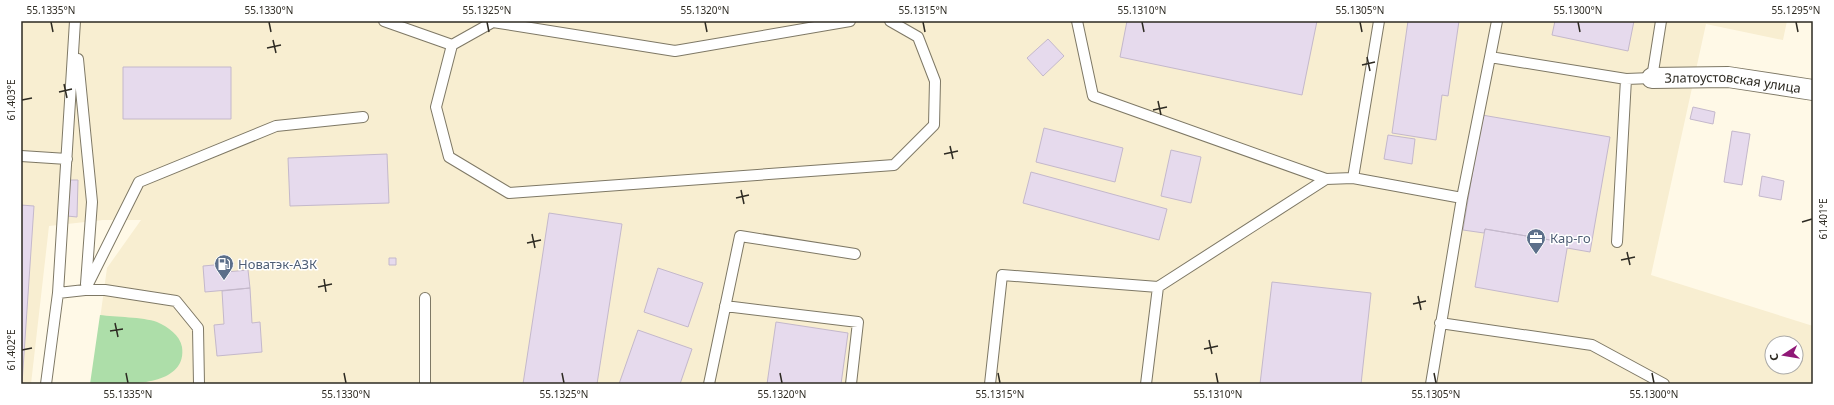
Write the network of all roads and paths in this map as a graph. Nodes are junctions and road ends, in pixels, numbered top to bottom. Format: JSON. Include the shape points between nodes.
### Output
{"nodes":[{"id":1,"x":384,"y":21,"type":"edge"},
{"id":2,"x":850,"y":21,"type":"edge"},
{"id":3,"x":890,"y":21,"type":"edge"},
{"id":4,"x":1077,"y":21,"type":"edge"},
{"id":5,"x":1379,"y":21,"type":"edge"},
{"id":6,"x":1497,"y":21,"type":"edge"},
{"id":7,"x":1661,"y":21,"type":"edge"},
{"id":8,"x":75,"y":24,"type":"edge"},
{"id":9,"x":452,"y":45,"type":"junction"},
{"id":10,"x":1490,"y":57,"type":"junction"},
{"id":11,"x":1652,"y":78,"type":"junction"},
{"id":12,"x":1626,"y":79,"type":"junction"},
{"id":13,"x":1813,"y":90,"type":"edge"},
{"id":14,"x":362,"y":117,"type":"dead end"},
{"id":15,"x":21,"y":156,"type":"edge"},
{"id":16,"x":67,"y":159,"type":"junction"},
{"id":17,"x":1353,"y":178,"type":"junction"},
{"id":18,"x":1326,"y":179,"type":"junction"},
{"id":19,"x":1462,"y":198,"type":"junction"},
{"id":20,"x":1617,"y":242,"type":"dead end"},
{"id":21,"x":855,"y":254,"type":"dead end"},
{"id":22,"x":1158,"y":287,"type":"junction"},
{"id":23,"x":85,"y":290,"type":"junction"},
{"id":24,"x":58,"y":293,"type":"junction"},
{"id":25,"x":426,"y":298,"type":"dead end"},
{"id":26,"x":726,"y":306,"type":"junction"},
{"id":27,"x":1440,"y":323,"type":"junction"},
{"id":28,"x":46,"y":384,"type":"edge"},
{"id":29,"x":199,"y":384,"type":"edge"},
{"id":30,"x":425,"y":384,"type":"edge"},
{"id":31,"x":710,"y":384,"type":"edge"},
{"id":32,"x":851,"y":384,"type":"edge"},
{"id":33,"x":990,"y":384,"type":"edge"},
{"id":34,"x":1146,"y":384,"type":"edge"},
{"id":35,"x":1431,"y":384,"type":"edge"},
{"id":36,"x":1664,"y":384,"type":"edge"}],
"edges":[{"from":1,"to":9,"type":"lane"},
{"from":2,"to":9,"type":"lane","via":[[675,51],[493,22]]},
{"from":3,"to":9,"type":"lane","via":[[918,37],[935,81],[934,125],[894,165],[509,194],[449,157],[436,107]]},
{"from":4,"to":18,"type":"lane","via":[[1093,96]]},
{"from":5,"to":17,"type":"lane"},
{"from":6,"to":10,"type":"lane"},
{"from":7,"to":11,"type":"lane"},
{"from":8,"to":16,"type":"lane"},
{"from":8,"to":23,"type":"lane","via":[[92,202]]},
{"from":10,"to":12,"type":"lane"},
{"from":10,"to":19,"type":"lane"},
{"from":11,"to":12,"type":"lane"},
{"from":11,"to":13,"type":"street","name":"Златоустовская улица","via":[[1728,77]]},
{"from":12,"to":20,"type":"lane"},
{"from":14,"to":23,"type":"lane","via":[[276,126],[139,182]]},
{"from":15,"to":16,"type":"lane"},
{"from":16,"to":24,"type":"lane"},
{"from":17,"to":18,"type":"lane"},
{"from":17,"to":19,"type":"lane"},
{"from":18,"to":22,"type":"lane"},
{"from":19,"to":27,"type":"lane"},
{"from":21,"to":26,"type":"lane","via":[[740,236]]},
{"from":22,"to":33,"type":"lane","via":[[1002,275]]},
{"from":22,"to":34,"type":"lane"},
{"from":23,"to":24,"type":"lane"},
{"from":23,"to":29,"type":"lane","via":[[105,290],[176,301],[198,328]]},
{"from":24,"to":28,"type":"lane"},
{"from":25,"to":30,"type":"lane"},
{"from":26,"to":31,"type":"lane"},
{"from":26,"to":32,"type":"lane","via":[[858,322]]},
{"from":27,"to":35,"type":"lane"},
{"from":27,"to":36,"type":"lane","via":[[1592,345]]}]}
